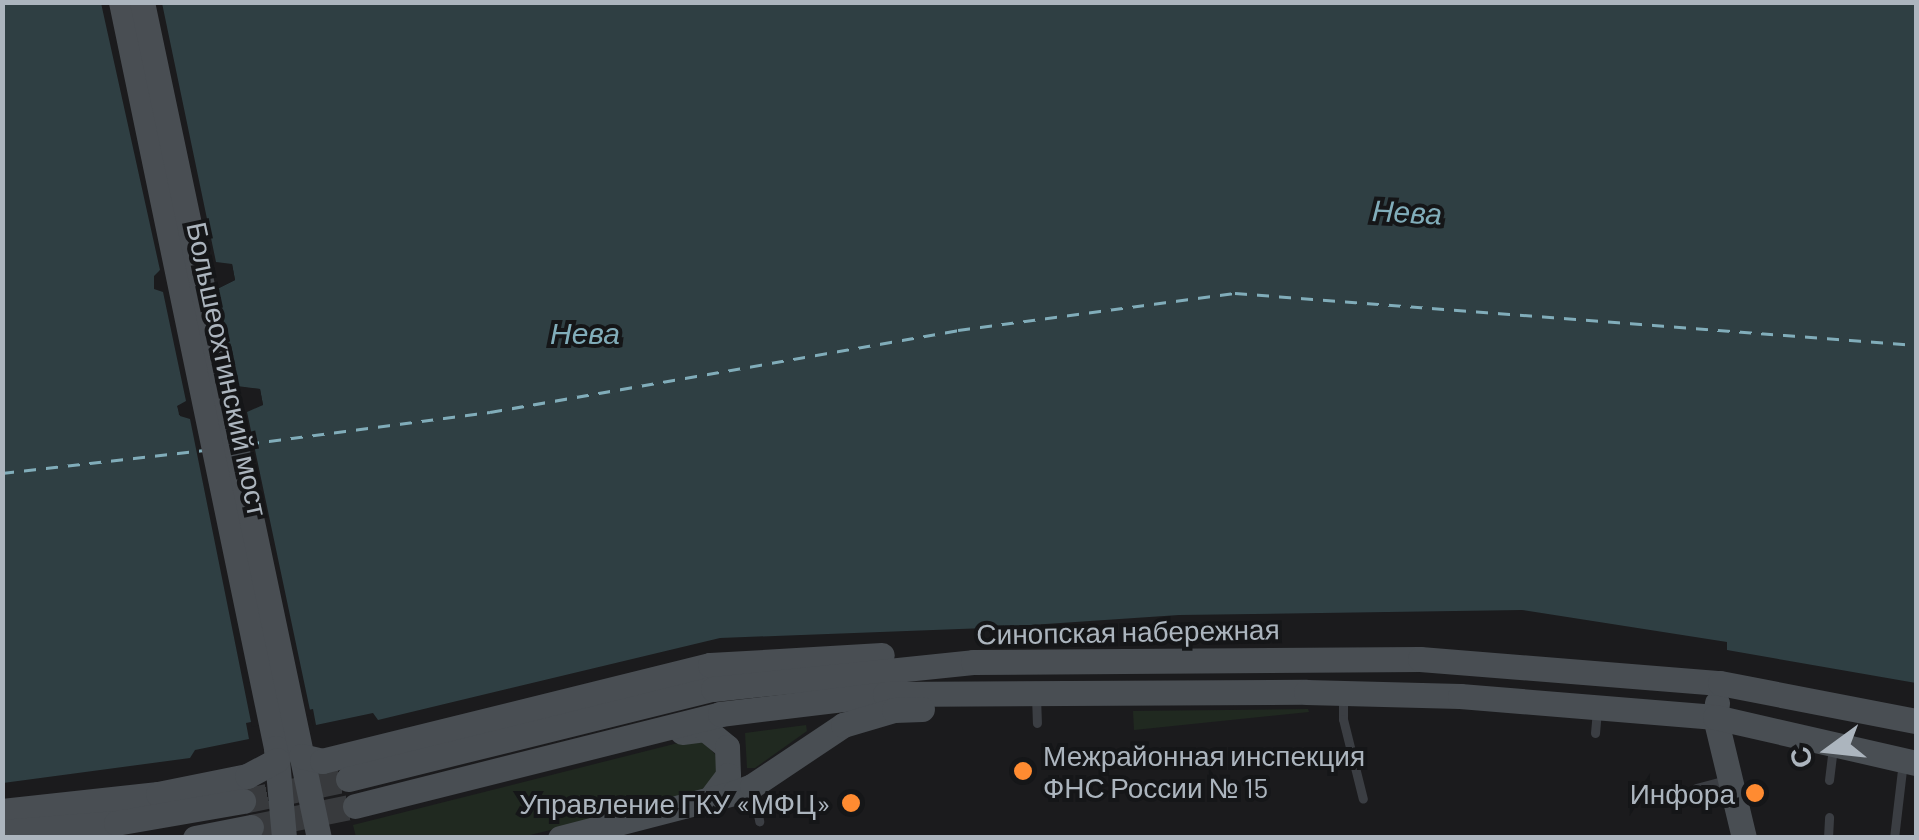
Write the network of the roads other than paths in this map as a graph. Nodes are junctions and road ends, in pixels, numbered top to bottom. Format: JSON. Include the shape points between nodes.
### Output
{"nodes":[{"id":1,"x":121,"y":2,"type":"edge"},
{"id":2,"x":142,"y":2,"type":"edge"},
{"id":3,"x":930,"y":666,"type":"junction"},
{"id":4,"x":1720,"y":684,"type":"junction"},
{"id":5,"x":1343,"y":692,"type":"junction"},
{"id":6,"x":1036,"y":694,"type":"junction"},
{"id":7,"x":992,"y":695,"type":"junction"},
{"id":8,"x":1598,"y":706,"type":"junction"},
{"id":9,"x":1716,"y":717,"type":"junction"},
{"id":10,"x":1916,"y":721,"type":"edge"},
{"id":11,"x":1037,"y":724,"type":"dead end"},
{"id":12,"x":1595,"y":733,"type":"dead end"},
{"id":13,"x":633,"y":737,"type":"junction"},
{"id":14,"x":1833,"y":744,"type":"junction"},
{"id":15,"x":288,"y":752,"type":"junction"},
{"id":16,"x":1910,"y":762,"type":"edge"},
{"id":17,"x":348,"y":779,"type":"tunnel mouth"},
{"id":18,"x":1729,"y":779,"type":"junction"},
{"id":19,"x":1829,"y":780,"type":"dead end"},
{"id":20,"x":752,"y":786,"type":"junction"},
{"id":21,"x":1696,"y":788,"type":"dead end"},
{"id":22,"x":1363,"y":799,"type":"dead end"},
{"id":23,"x":243,"y":800,"type":"tunnel mouth"},
{"id":24,"x":709,"y":800,"type":"junction"},
{"id":25,"x":355,"y":806,"type":"tunnel mouth"},
{"id":26,"x":2,"y":810,"type":"edge"},
{"id":27,"x":1828,"y":817,"type":"dead end"},
{"id":28,"x":759,"y":821,"type":"dead end"},
{"id":29,"x":251,"y":827,"type":"tunnel mouth"},
{"id":30,"x":2,"y":832,"type":"edge"},
{"id":31,"x":195,"y":838,"type":"edge"},
{"id":32,"x":284,"y":838,"type":"edge"},
{"id":33,"x":319,"y":838,"type":"edge"},
{"id":34,"x":560,"y":838,"type":"edge"},
{"id":35,"x":1744,"y":838,"type":"edge"},
{"id":36,"x":1828,"y":838,"type":"edge"},
{"id":37,"x":1894,"y":838,"type":"edge"}],
"edges":[{"from":1,"to":15,"type":"main road","name":"Большеохтинский мост"},
{"from":2,"to":15,"type":"main road","name":"Большеохтинский мост"},
{"from":3,"to":4,"type":"main road","name":"Синопская набережная","via":[[1420,659]]},
{"from":3,"to":15,"type":"main road","via":[[902,656],[862,655],[710,665],[322,761]]},
{"from":3,"to":17,"type":"main road","name":"Синопская набережная","via":[[713,689]]},
{"from":4,"to":9,"type":"main road"},
{"from":4,"to":10,"type":"main road","name":"Синопская набережная"},
{"from":5,"to":6,"type":"main road"},
{"from":5,"to":8,"type":"main road"},
{"from":5,"to":22,"type":"lane"},
{"from":6,"to":7,"type":"main road"},
{"from":6,"to":11,"type":"lane"},
{"from":7,"to":13,"type":"main road","via":[[799,702]]},
{"from":7,"to":20,"type":"main road","via":[[962,707],[867,717]]},
{"from":8,"to":9,"type":"main road"},
{"from":8,"to":12,"type":"lane"},
{"from":9,"to":14,"type":"main road"},
{"from":9,"to":18,"type":"main road"},
{"from":13,"to":24,"type":"main road","via":[[693,729],[718,737],[727,747],[728,776]]},
{"from":13,"to":25,"type":"main road"},
{"from":14,"to":16,"type":"main road"},
{"from":14,"to":19,"type":"lane"},
{"from":15,"to":26,"type":"main road","via":[[248,776],[158,794]]},
{"from":15,"to":32,"type":"main road"},
{"from":15,"to":33,"type":"main road"},
{"from":16,"to":37,"type":"lane"},
{"from":18,"to":21,"type":"lane"},
{"from":18,"to":35,"type":"main road"},
{"from":20,"to":24,"type":"main road"},
{"from":20,"to":28,"type":"lane"},
{"from":23,"to":30,"type":"main road","via":[[116,822]]},
{"from":24,"to":34,"type":"main road"},
{"from":27,"to":36,"type":"lane"},
{"from":29,"to":31,"type":"main road"}]}
